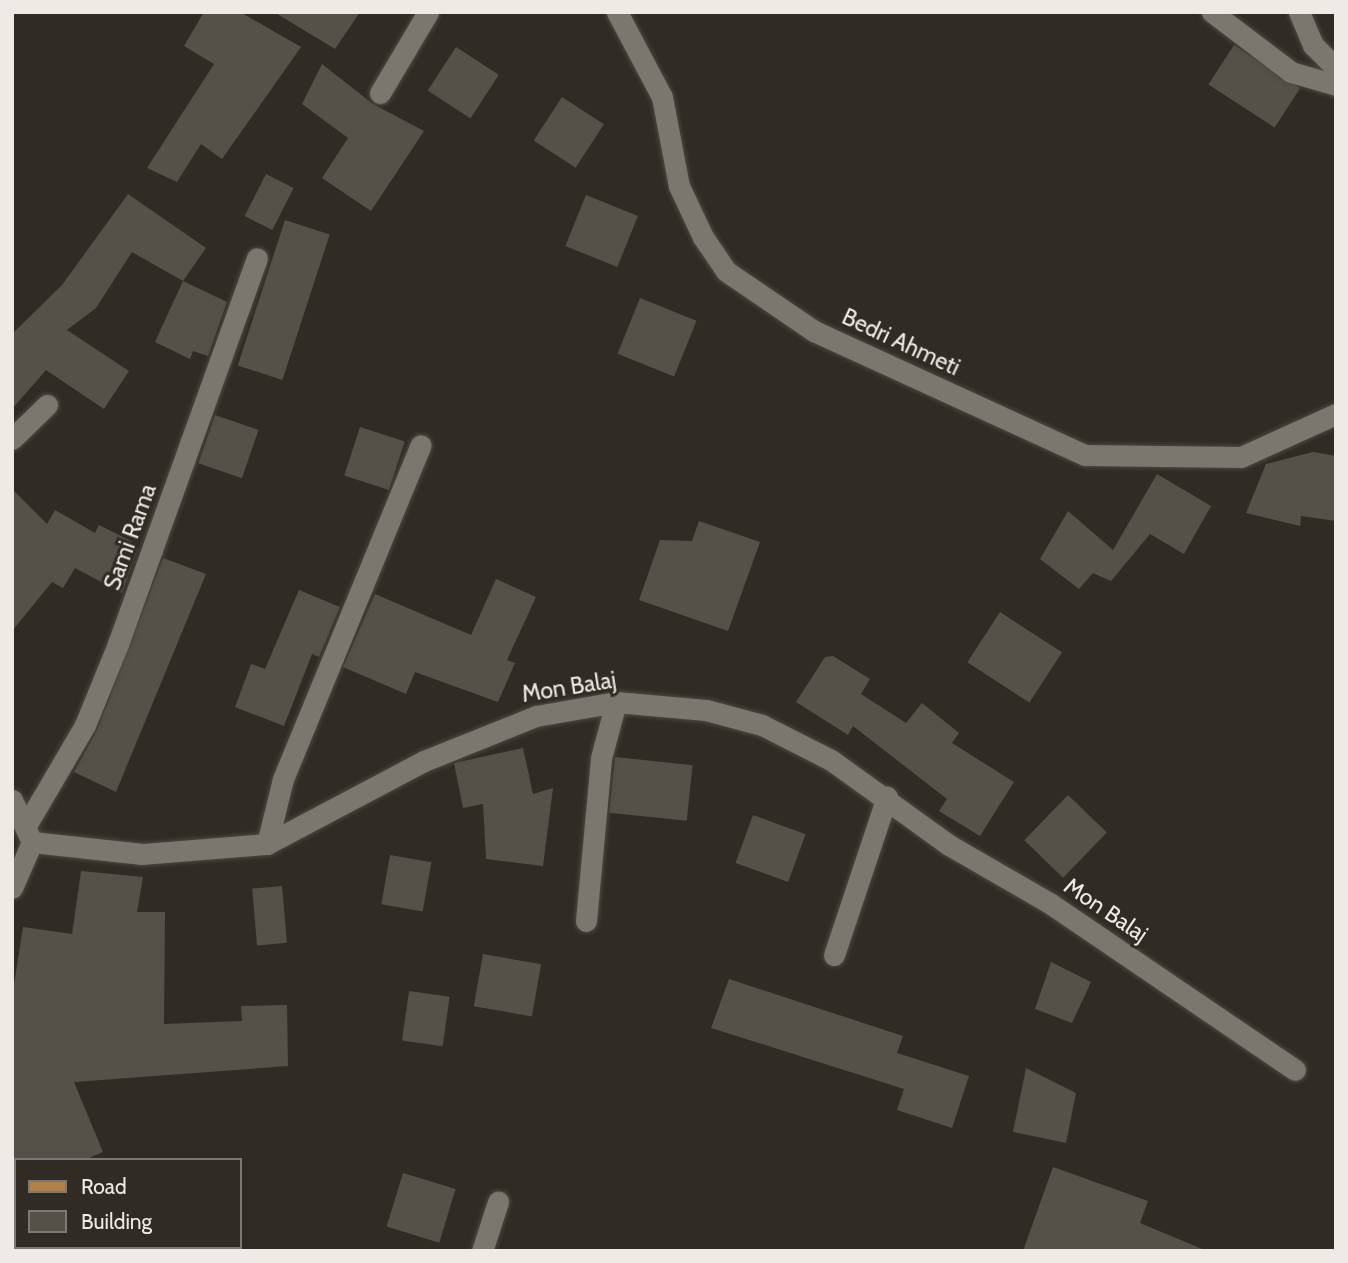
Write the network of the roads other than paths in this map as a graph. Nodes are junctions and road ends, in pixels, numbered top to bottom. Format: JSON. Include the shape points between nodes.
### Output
{"nodes":[{"id":1,"x":428,"y":12,"type":"edge"},
{"id":2,"x":617,"y":12,"type":"edge"},
{"id":3,"x":1212,"y":12,"type":"edge"},
{"id":4,"x":1299,"y":12,"type":"edge"},
{"id":5,"x":1336,"y":68,"type":"edge"},
{"id":6,"x":1336,"y":85,"type":"edge"},
{"id":7,"x":380,"y":93,"type":"dead end"},
{"id":8,"x":257,"y":258,"type":"dead end"},
{"id":9,"x":47,"y":405,"type":"dead end"},
{"id":10,"x":1336,"y":414,"type":"edge"},
{"id":11,"x":12,"y":439,"type":"edge"},
{"id":12,"x":421,"y":445,"type":"dead end"},
{"id":13,"x":616,"y":702,"type":"junction"},
{"id":14,"x":887,"y":797,"type":"junction"},
{"id":15,"x":12,"y":800,"type":"edge"},
{"id":16,"x":30,"y":833,"type":"junction"},
{"id":17,"x":267,"y":844,"type":"junction"},
{"id":18,"x":12,"y":888,"type":"edge"},
{"id":19,"x":586,"y":920,"type":"dead end"},
{"id":20,"x":834,"y":955,"type":"dead end"},
{"id":21,"x":1295,"y":1070,"type":"dead end"},
{"id":22,"x":498,"y":1202,"type":"dead end"},
{"id":23,"x":482,"y":1251,"type":"edge"}],
"edges":[{"from":1,"to":7,"type":"street"},
{"from":2,"to":10,"type":"street","name":"Bedri Ahmeti","via":[[662,97],[679,186],[704,237],[726,271],[814,331],[1085,456],[1241,457]]},
{"from":3,"to":6,"type":"street","via":[[1291,72]]},
{"from":4,"to":5,"type":"street","via":[[1313,46]]},
{"from":8,"to":16,"type":"street","name":"Sami Rama","via":[[99,690]]},
{"from":9,"to":11,"type":"street"},
{"from":12,"to":17,"type":"street","via":[[283,779]]},
{"from":13,"to":14,"type":"street","name":"Mon Balaj","via":[[706,710],[762,725]]},
{"from":13,"to":17,"type":"street","name":"Mon Balaj","via":[[485,733]]},
{"from":13,"to":19,"type":"street","via":[[601,758]]},
{"from":14,"to":20,"type":"street"},
{"from":14,"to":21,"type":"street","name":"Mon Balaj","via":[[948,845],[1051,904]]},
{"from":15,"to":16,"type":"street"},
{"from":16,"to":17,"type":"street","name":"Mon Balaj","via":[[142,854]]},
{"from":16,"to":18,"type":"street","name":"Sami Rama"},
{"from":22,"to":23,"type":"street"}]}
